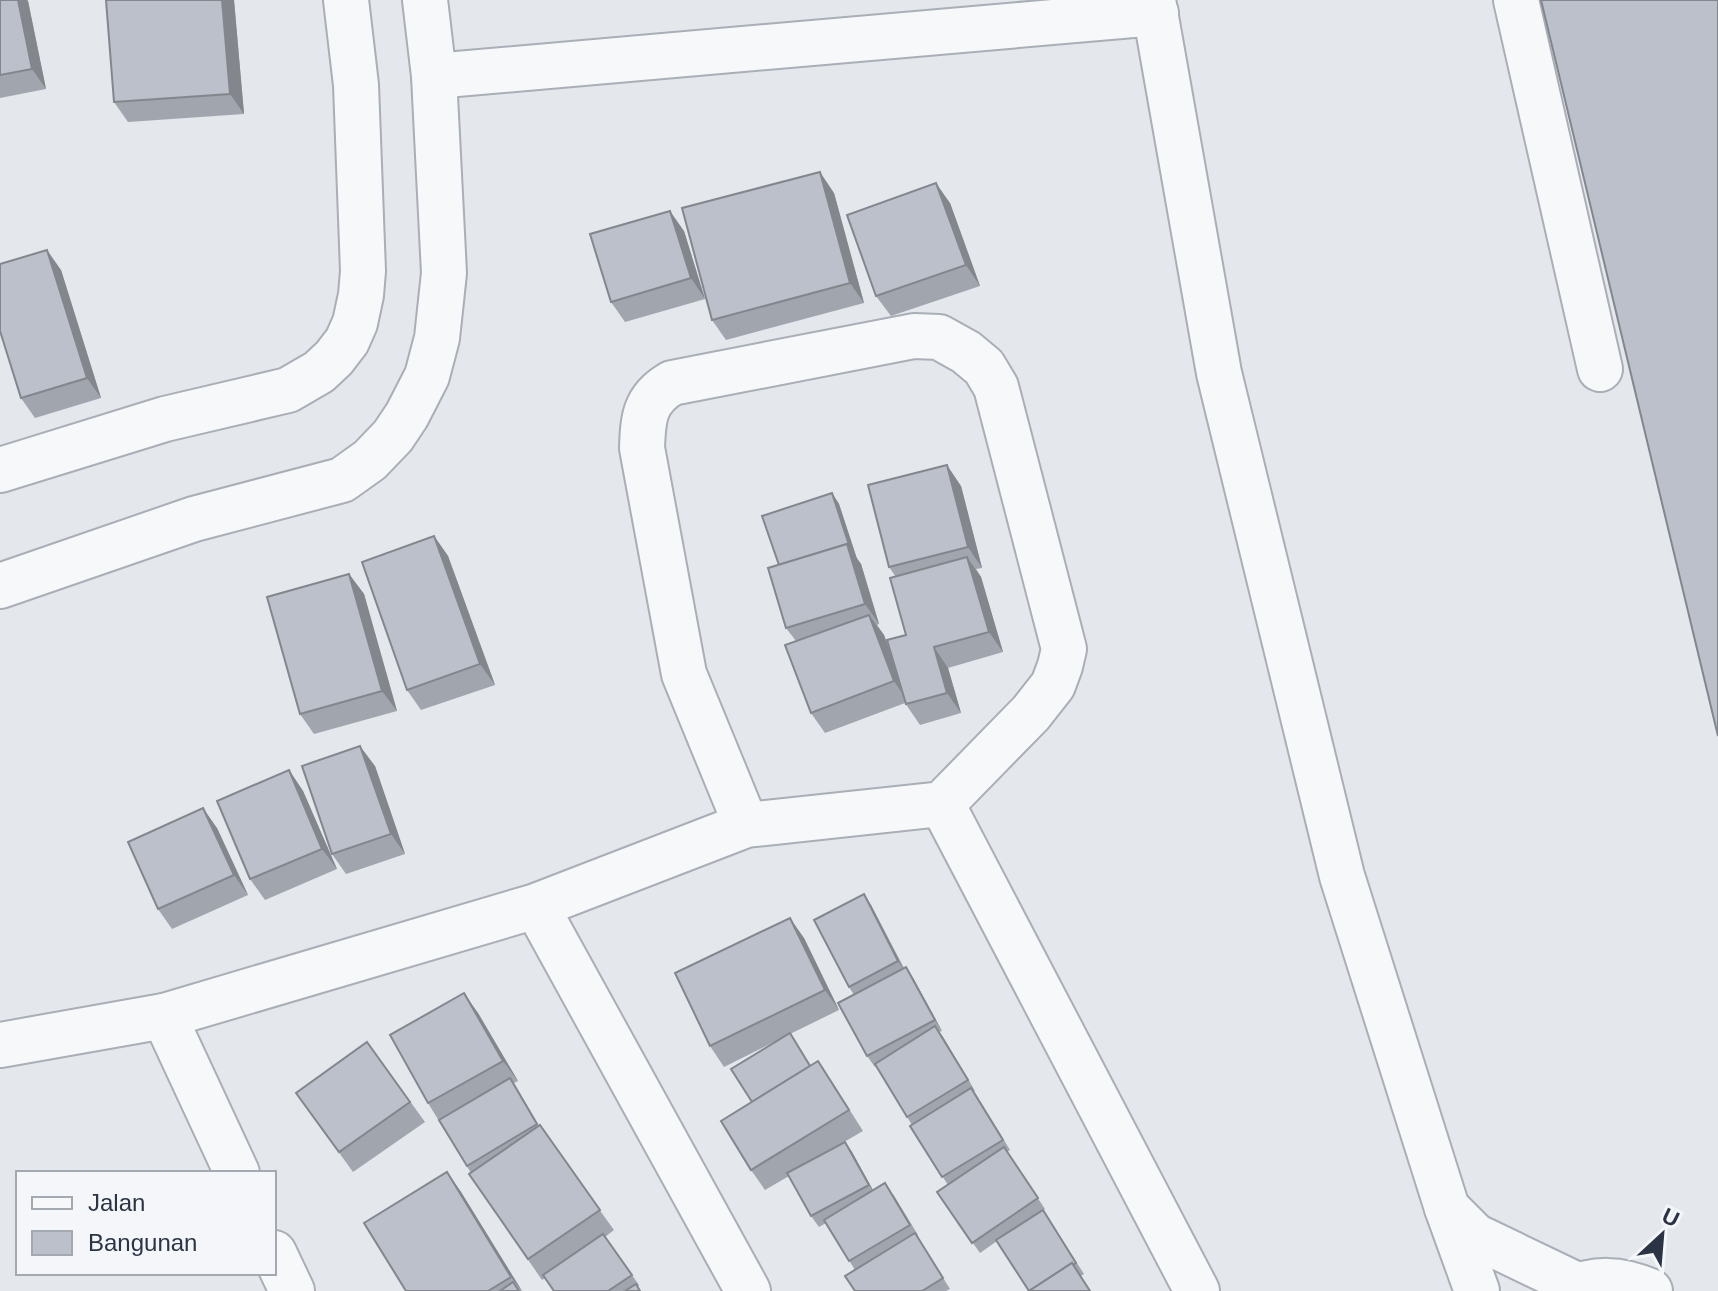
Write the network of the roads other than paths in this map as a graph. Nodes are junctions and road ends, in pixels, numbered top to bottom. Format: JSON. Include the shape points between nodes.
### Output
{"nodes":[{"id":1,"x":346,"y":0,"type":"edge"},
{"id":2,"x":425,"y":0,"type":"edge"},
{"id":3,"x":1516,"y":0,"type":"edge"},
{"id":4,"x":1154,"y":6,"type":"edge"},
{"id":5,"x":434,"y":76,"type":"junction"},
{"id":6,"x":1600,"y":369,"type":"dead end"},
{"id":7,"x":0,"y":470,"type":"edge"},
{"id":8,"x":0,"y":586,"type":"edge"},
{"id":9,"x":942,"y":804,"type":"junction"},
{"id":10,"x":746,"y":825,"type":"junction"},
{"id":11,"x":536,"y":906,"type":"junction"},
{"id":12,"x":164,"y":1016,"type":"junction"},
{"id":13,"x":0,"y":1045,"type":"edge"},
{"id":14,"x":236,"y":1171,"type":"edge"},
{"id":15,"x":1447,"y":1208,"type":"junction"},
{"id":16,"x":276,"y":1257,"type":"edge"},
{"id":17,"x":1571,"y":1288,"type":"edge"},
{"id":18,"x":292,"y":1291,"type":"edge"},
{"id":19,"x":748,"y":1291,"type":"edge"},
{"id":20,"x":1197,"y":1291,"type":"edge"},
{"id":21,"x":1477,"y":1291,"type":"edge"},
{"id":22,"x":1650,"y":1291,"type":"edge"}],
"edges":[{"from":1,"to":7,"type":"street","via":[[356,85],[363,271],[355,323],[341,350],[319,372],[288,390],[165,419]]},
{"from":2,"to":5,"type":"street"},
{"from":3,"to":6,"type":"street"},
{"from":4,"to":5,"type":"street"},
{"from":4,"to":15,"type":"street","via":[[1219,373],[1342,876]]},
{"from":5,"to":8,"type":"street","via":[[444,273],[437,338],[427,376],[393,436],[342,480],[194,519]]},
{"from":9,"to":10,"type":"street"},
{"from":9,"to":10,"type":"street","via":[[1031,713],[1053,685],[1064,649],[996,387],[966,352],[939,337],[914,336],[672,383],[659,390],[643,419],[642,448],[684,674]]},
{"from":9,"to":20,"type":"street"},
{"from":10,"to":11,"type":"street"},
{"from":11,"to":12,"type":"street"},
{"from":11,"to":19,"type":"street"},
{"from":12,"to":13,"type":"street"},
{"from":12,"to":14,"type":"street"},
{"from":15,"to":17,"type":"street","via":[[1475,1236]]},
{"from":15,"to":21,"type":"street"},
{"from":16,"to":18,"type":"street"},
{"from":17,"to":22,"type":"street","via":[[1617,1281]]}]}
